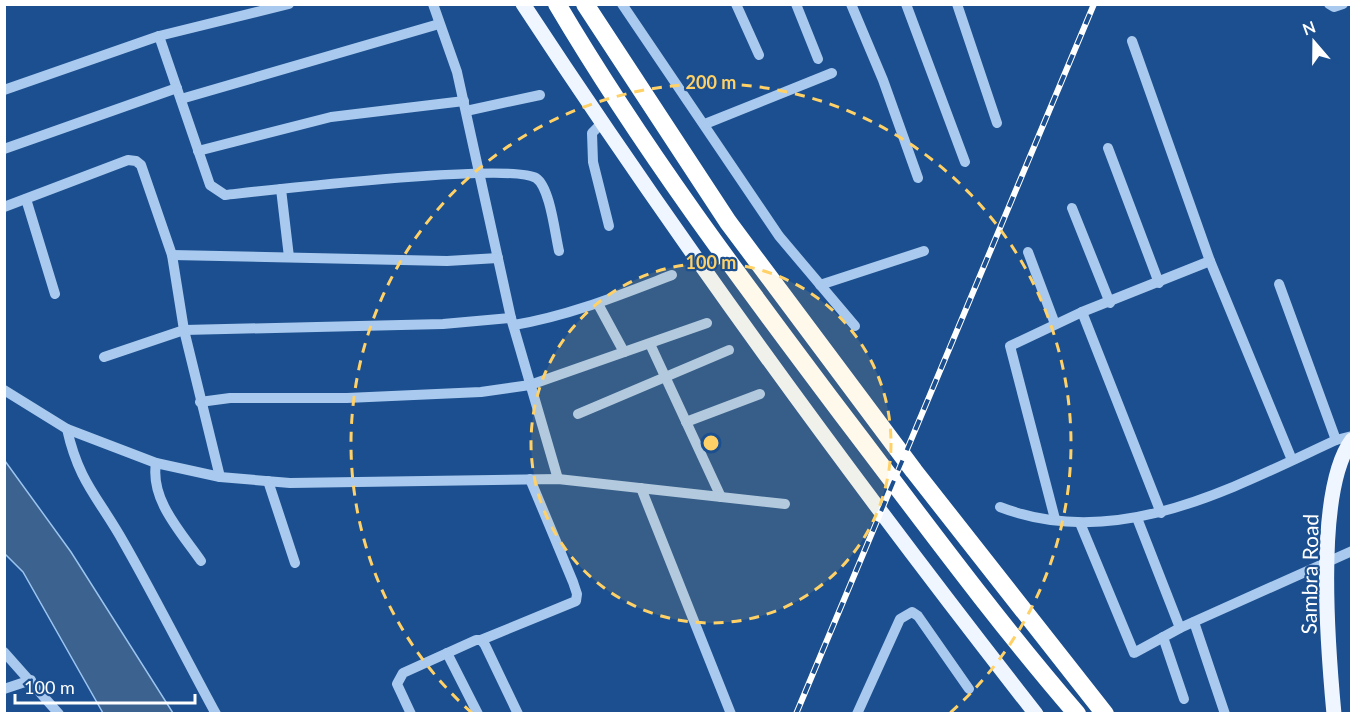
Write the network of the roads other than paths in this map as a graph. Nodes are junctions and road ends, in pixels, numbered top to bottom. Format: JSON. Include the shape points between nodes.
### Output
{"nodes":[{"id":1,"x":289,"y":4,"type":"edge"},
{"id":2,"x":433,"y":4,"type":"edge"},
{"id":3,"x":523,"y":4,"type":"edge"},
{"id":4,"x":557,"y":4,"type":"edge"},
{"id":5,"x":585,"y":4,"type":"edge"},
{"id":6,"x":622,"y":4,"type":"edge"},
{"id":7,"x":736,"y":4,"type":"edge"},
{"id":8,"x":796,"y":4,"type":"edge"},
{"id":9,"x":851,"y":4,"type":"edge"},
{"id":10,"x":906,"y":4,"type":"edge"},
{"id":11,"x":957,"y":4,"type":"edge"},
{"id":12,"x":1329,"y":4,"type":"edge"},
{"id":13,"x":1344,"y":4,"type":"edge"},
{"id":14,"x":439,"y":24,"type":"junction"},
{"id":15,"x":159,"y":36,"type":"junction"},
{"id":16,"x":1132,"y":41,"type":"dead end"},
{"id":17,"x":759,"y":56,"type":"dead end"},
{"id":18,"x":818,"y":59,"type":"dead end"},
{"id":19,"x":832,"y":73,"type":"dead end"},
{"id":20,"x":4,"y":90,"type":"edge"},
{"id":21,"x":179,"y":93,"type":"junction"},
{"id":22,"x":540,"y":95,"type":"dead end"},
{"id":23,"x":465,"y":106,"type":"junction"},
{"id":24,"x":997,"y":123,"type":"dead end"},
{"id":25,"x":601,"y":124,"type":"junction"},
{"id":26,"x":705,"y":124,"type":"junction"},
{"id":27,"x":1108,"y":147,"type":"dead end"},
{"id":28,"x":4,"y":149,"type":"edge"},
{"id":29,"x":198,"y":151,"type":"junction"},
{"id":30,"x":965,"y":162,"type":"dead end"},
{"id":31,"x":481,"y":172,"type":"junction"},
{"id":32,"x":918,"y":178,"type":"dead end"},
{"id":33,"x":281,"y":189,"type":"junction"},
{"id":34,"x":26,"y":199,"type":"junction"},
{"id":35,"x":4,"y":207,"type":"edge"},
{"id":36,"x":1072,"y":208,"type":"dead end"},
{"id":37,"x":609,"y":226,"type":"dead end"},
{"id":38,"x":559,"y":251,"type":"dead end"},
{"id":39,"x":924,"y":251,"type":"dead end"},
{"id":40,"x":1028,"y":252,"type":"dead end"},
{"id":41,"x":172,"y":255,"type":"junction"},
{"id":42,"x":289,"y":257,"type":"junction"},
{"id":43,"x":498,"y":258,"type":"junction"},
{"id":44,"x":1210,"y":261,"type":"junction"},
{"id":45,"x":672,"y":275,"type":"dead end"},
{"id":46,"x":1159,"y":284,"type":"junction"},
{"id":47,"x":1279,"y":284,"type":"dead end"},
{"id":48,"x":820,"y":285,"type":"junction"},
{"id":49,"x":55,"y":294,"type":"dead end"},
{"id":50,"x":1110,"y":303,"type":"junction"},
{"id":51,"x":598,"y":304,"type":"junction"},
{"id":52,"x":1082,"y":312,"type":"junction"},
{"id":53,"x":513,"y":321,"type":"junction"},
{"id":54,"x":707,"y":323,"type":"dead end"},
{"id":55,"x":1055,"y":324,"type":"junction"},
{"id":56,"x":855,"y":326,"type":"dead end"},
{"id":57,"x":184,"y":330,"type":"junction"},
{"id":58,"x":650,"y":344,"type":"junction"},
{"id":59,"x":729,"y":350,"type":"dead end"},
{"id":60,"x":624,"y":352,"type":"junction"},
{"id":61,"x":104,"y":357,"type":"dead end"},
{"id":62,"x":666,"y":377,"type":"junction"},
{"id":63,"x":530,"y":385,"type":"junction"},
{"id":64,"x":4,"y":390,"type":"edge"},
{"id":65,"x":760,"y":394,"type":"dead end"},
{"id":66,"x":200,"y":402,"type":"junction"},
{"id":67,"x":578,"y":414,"type":"dead end"},
{"id":68,"x":686,"y":422,"type":"junction"},
{"id":69,"x":67,"y":429,"type":"junction"},
{"id":70,"x":1346,"y":439,"type":"edge"},
{"id":71,"x":1292,"y":460,"type":"junction"},
{"id":72,"x":156,"y":463,"type":"junction"},
{"id":73,"x":219,"y":477,"type":"junction"},
{"id":74,"x":530,"y":479,"type":"junction"},
{"id":75,"x":558,"y":479,"type":"junction"},
{"id":76,"x":268,"y":481,"type":"junction"},
{"id":77,"x":641,"y":488,"type":"junction"},
{"id":78,"x":721,"y":497,"type":"junction"},
{"id":79,"x":785,"y":504,"type":"dead end"},
{"id":80,"x":1000,"y":507,"type":"dead end"},
{"id":81,"x":1161,"y":513,"type":"junction"},
{"id":82,"x":1137,"y":518,"type":"junction"},
{"id":83,"x":1054,"y":519,"type":"junction"},
{"id":84,"x":1080,"y":523,"type":"junction"},
{"id":85,"x":1352,"y":551,"type":"edge"},
{"id":86,"x":201,"y":561,"type":"dead end"},
{"id":87,"x":1328,"y":562,"type":"junction"},
{"id":88,"x":295,"y":563,"type":"dead end"},
{"id":89,"x":1194,"y":622,"type":"junction"},
{"id":90,"x":1180,"y":628,"type":"junction"},
{"id":91,"x":1163,"y":637,"type":"junction"},
{"id":92,"x":481,"y":640,"type":"junction"},
{"id":93,"x":4,"y":652,"type":"edge"},
{"id":94,"x":447,"y":653,"type":"junction"},
{"id":95,"x":31,"y":680,"type":"junction"},
{"id":96,"x":969,"y":688,"type":"dead end"},
{"id":97,"x":4,"y":689,"type":"edge"},
{"id":98,"x":1184,"y":699,"type":"dead end"},
{"id":99,"x":59,"y":714,"type":"edge"},
{"id":100,"x":216,"y":714,"type":"edge"},
{"id":101,"x":411,"y":714,"type":"edge"},
{"id":102,"x":478,"y":714,"type":"edge"},
{"id":103,"x":518,"y":714,"type":"edge"},
{"id":104,"x":731,"y":714,"type":"edge"},
{"id":105,"x":856,"y":714,"type":"edge"},
{"id":106,"x":1036,"y":714,"type":"edge"},
{"id":107,"x":1077,"y":714,"type":"edge"},
{"id":108,"x":1105,"y":714,"type":"edge"},
{"id":109,"x":1225,"y":714,"type":"edge"},
{"id":110,"x":1334,"y":714,"type":"edge"}],
"edges":[{"from":1,"to":15,"type":"street"},
{"from":2,"to":14,"type":"street"},
{"from":3,"to":25,"type":"main road"},
{"from":4,"to":107,"type":"highway","via":[[594,66],[718,249],[1008,632]]},
{"from":5,"to":108,"type":"highway","via":[[728,222],[914,471]]},
{"from":6,"to":26,"type":"street"},
{"from":7,"to":17,"type":"street"},
{"from":8,"to":18,"type":"street"},
{"from":9,"to":32,"type":"street"},
{"from":10,"to":30,"type":"street"},
{"from":11,"to":24,"type":"street"},
{"from":12,"to":13,"type":"street"},
{"from":14,"to":21,"type":"street"},
{"from":14,"to":23,"type":"street"},
{"from":15,"to":20,"type":"street"},
{"from":15,"to":21,"type":"street"},
{"from":16,"to":44,"type":"street"},
{"from":19,"to":26,"type":"street"},
{"from":21,"to":28,"type":"street"},
{"from":21,"to":29,"type":"street"},
{"from":22,"to":23,"type":"street"},
{"from":23,"to":29,"type":"street","via":[[331,117]]},
{"from":23,"to":31,"type":"street"},
{"from":25,"to":37,"type":"street","via":[[592,133],[591,148]]},
{"from":25,"to":106,"type":"main road","via":[[854,476]]},
{"from":26,"to":48,"type":"street","via":[[779,236]]},
{"from":27,"to":46,"type":"street"},
{"from":29,"to":33,"type":"street","via":[[210,185],[216,191],[225,195]]},
{"from":31,"to":33,"type":"street"},
{"from":31,"to":38,"type":"street","via":[[525,174],[542,183]]},
{"from":31,"to":43,"type":"street"},
{"from":33,"to":42,"type":"street"},
{"from":34,"to":35,"type":"street"},
{"from":34,"to":41,"type":"street","via":[[128,160],[136,161],[149,184]]},
{"from":34,"to":49,"type":"street"},
{"from":36,"to":50,"type":"street"},
{"from":39,"to":48,"type":"street"},
{"from":40,"to":55,"type":"street"},
{"from":41,"to":42,"type":"street"},
{"from":41,"to":57,"type":"street"},
{"from":42,"to":43,"type":"street","via":[[447,261]]},
{"from":43,"to":53,"type":"street"},
{"from":44,"to":46,"type":"street"},
{"from":44,"to":71,"type":"street"},
{"from":45,"to":51,"type":"street"},
{"from":46,"to":50,"type":"street"},
{"from":47,"to":70,"type":"street"},
{"from":48,"to":56,"type":"street"},
{"from":50,"to":52,"type":"street"},
{"from":51,"to":53,"type":"street","via":[[544,320]]},
{"from":51,"to":60,"type":"street"},
{"from":52,"to":55,"type":"street"},
{"from":52,"to":81,"type":"street"},
{"from":53,"to":57,"type":"street"},
{"from":53,"to":63,"type":"street"},
{"from":54,"to":58,"type":"street"},
{"from":55,"to":83,"type":"street","via":[[1013,343],[1010,351]]},
{"from":57,"to":61,"type":"street"},
{"from":57,"to":66,"type":"street"},
{"from":58,"to":60,"type":"street"},
{"from":58,"to":62,"type":"street"},
{"from":59,"to":62,"type":"street"},
{"from":60,"to":63,"type":"street"},
{"from":62,"to":67,"type":"street"},
{"from":62,"to":68,"type":"street"},
{"from":63,"to":66,"type":"street","via":[[481,392]]},
{"from":63,"to":75,"type":"street"},
{"from":64,"to":69,"type":"street"},
{"from":65,"to":68,"type":"street"},
{"from":66,"to":73,"type":"street"},
{"from":68,"to":78,"type":"street"},
{"from":69,"to":72,"type":"street"},
{"from":69,"to":100,"type":"street","via":[[81,477],[120,535]]},
{"from":70,"to":71,"type":"street"},
{"from":70,"to":87,"type":"main road","name":"Sambra Road","via":[[1334,481]]},
{"from":71,"to":81,"type":"street"},
{"from":72,"to":73,"type":"street"},
{"from":72,"to":86,"type":"street","via":[[156,489]]},
{"from":73,"to":76,"type":"street"},
{"from":74,"to":75,"type":"street"},
{"from":74,"to":76,"type":"street"},
{"from":74,"to":92,"type":"street","via":[[573,582],[576,601]]},
{"from":75,"to":77,"type":"street"},
{"from":76,"to":88,"type":"street"},
{"from":77,"to":78,"type":"street"},
{"from":77,"to":104,"type":"street"},
{"from":78,"to":79,"type":"street"},
{"from":80,"to":83,"type":"street"},
{"from":81,"to":82,"type":"street"},
{"from":82,"to":84,"type":"street"},
{"from":82,"to":90,"type":"street"},
{"from":83,"to":84,"type":"street"},
{"from":84,"to":91,"type":"street","via":[[1134,653]]},
{"from":85,"to":87,"type":"street"},
{"from":87,"to":89,"type":"street"},
{"from":87,"to":110,"type":"main road","name":"Sambra Road","via":[[1327,620]]},
{"from":89,"to":90,"type":"street"},
{"from":89,"to":109,"type":"street"},
{"from":90,"to":91,"type":"street"},
{"from":91,"to":98,"type":"street"},
{"from":92,"to":94,"type":"street"},
{"from":92,"to":103,"type":"street"},
{"from":93,"to":95,"type":"street"},
{"from":94,"to":101,"type":"street","via":[[398,678],[399,690]]},
{"from":94,"to":102,"type":"street"},
{"from":95,"to":97,"type":"street"},
{"from":95,"to":99,"type":"street"},
{"from":96,"to":105,"type":"street","via":[[912,612],[900,619]]}]}
